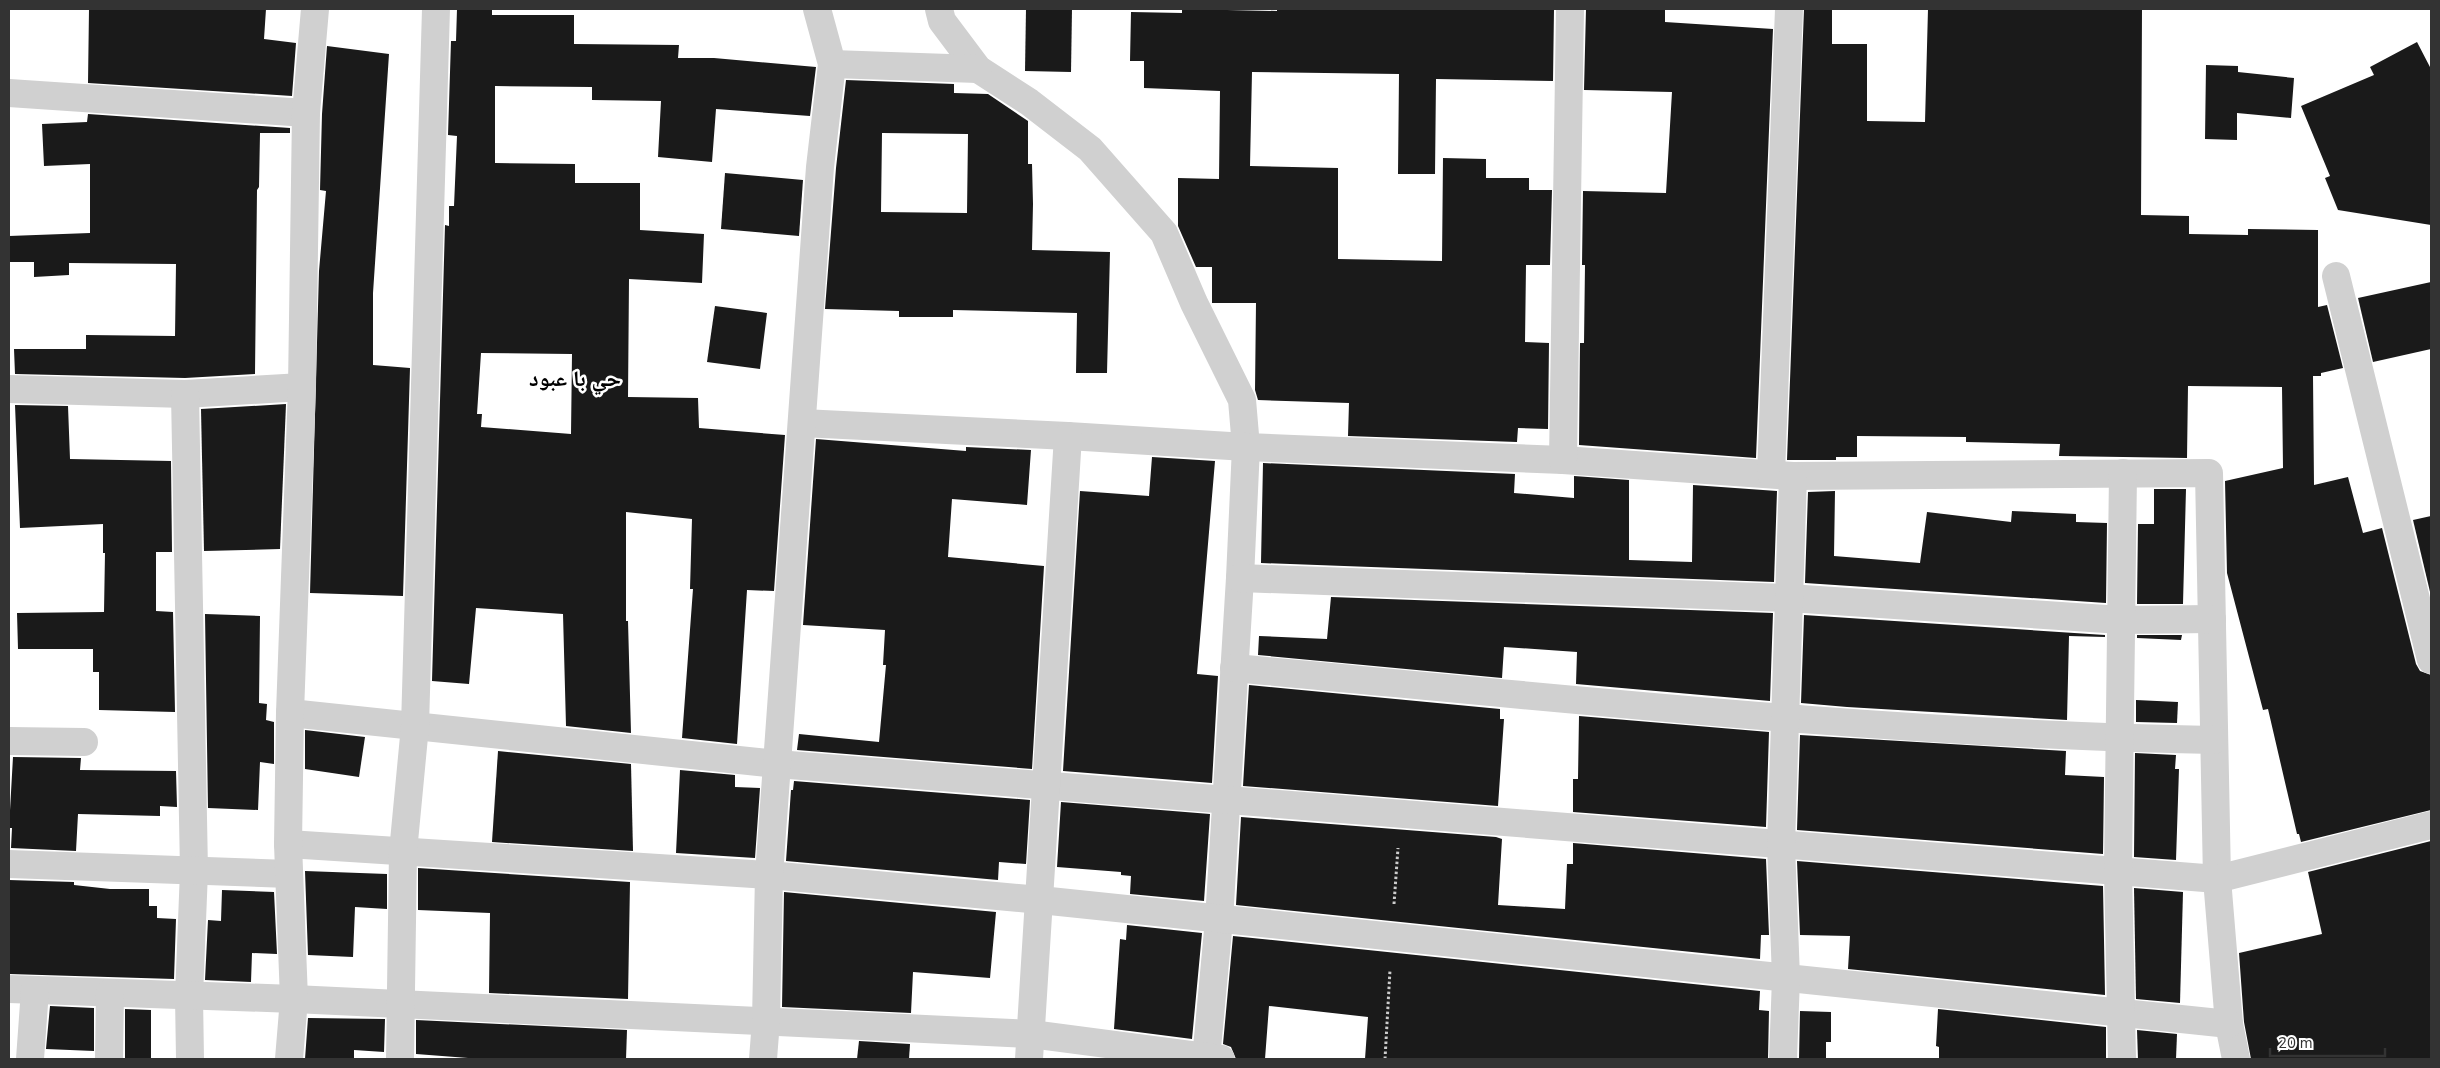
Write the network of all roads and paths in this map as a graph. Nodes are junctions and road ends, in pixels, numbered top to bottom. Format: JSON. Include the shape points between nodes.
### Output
{"nodes":[{"id":1,"x":315,"y":9,"type":"edge"},
{"id":2,"x":436,"y":9,"type":"edge"},
{"id":3,"x":817,"y":9,"type":"edge"},
{"id":4,"x":939,"y":9,"type":"edge"},
{"id":5,"x":1570,"y":9,"type":"edge"},
{"id":6,"x":1789,"y":9,"type":"edge"},
{"id":7,"x":832,"y":64,"type":"junction"},
{"id":8,"x":978,"y":69,"type":"junction"},
{"id":9,"x":9,"y":93,"type":"edge"},
{"id":10,"x":306,"y":113,"type":"junction"},
{"id":11,"x":2336,"y":276,"type":"dead end"},
{"id":12,"x":302,"y":388,"type":"junction"},
{"id":13,"x":9,"y":389,"type":"edge"},
{"id":14,"x":185,"y":394,"type":"junction"},
{"id":15,"x":802,"y":424,"type":"junction"},
{"id":16,"x":1068,"y":436,"type":"junction"},
{"id":17,"x":1246,"y":447,"type":"junction"},
{"id":18,"x":1563,"y":460,"type":"junction"},
{"id":19,"x":2123,"y":473,"type":"junction"},
{"id":20,"x":1782,"y":475,"type":"junction"},
{"id":21,"x":1240,"y":578,"type":"junction"},
{"id":22,"x":1789,"y":598,"type":"junction"},
{"id":23,"x":2212,"y":619,"type":"junction"},
{"id":24,"x":2121,"y":620,"type":"junction"},
{"id":25,"x":2431,"y":660,"type":"edge"},
{"id":26,"x":1234,"y":668,"type":"junction"},
{"id":27,"x":290,"y":713,"type":"junction"},
{"id":28,"x":1785,"y":718,"type":"junction"},
{"id":29,"x":416,"y":726,"type":"junction"},
{"id":30,"x":2120,"y":738,"type":"junction"},
{"id":31,"x":2214,"y":740,"type":"junction"},
{"id":32,"x":9,"y":741,"type":"edge"},
{"id":33,"x":84,"y":742,"type":"dead end"},
{"id":34,"x":777,"y":764,"type":"junction"},
{"id":35,"x":1047,"y":786,"type":"junction"},
{"id":36,"x":1226,"y":801,"type":"junction"},
{"id":37,"x":2431,"y":824,"type":"edge"},
{"id":38,"x":288,"y":844,"type":"junction"},
{"id":39,"x":1781,"y":845,"type":"junction"},
{"id":40,"x":403,"y":852,"type":"junction"},
{"id":41,"x":9,"y":864,"type":"edge"},
{"id":42,"x":194,"y":871,"type":"junction"},
{"id":43,"x":2118,"y":871,"type":"junction"},
{"id":44,"x":289,"y":874,"type":"junction"},
{"id":45,"x":769,"y":875,"type":"junction"},
{"id":46,"x":2217,"y":879,"type":"junction"},
{"id":47,"x":1040,"y":900,"type":"junction"},
{"id":48,"x":1219,"y":920,"type":"junction"},
{"id":49,"x":1786,"y":978,"type":"junction"},
{"id":50,"x":22,"y":990,"type":"edge"},
{"id":51,"x":110,"y":993,"type":"junction"},
{"id":52,"x":189,"y":996,"type":"junction"},
{"id":53,"x":294,"y":999,"type":"junction"},
{"id":54,"x":401,"y":1004,"type":"junction"},
{"id":55,"x":2121,"y":1013,"type":"junction"},
{"id":56,"x":766,"y":1021,"type":"junction"},
{"id":57,"x":2229,"y":1024,"type":"junction"},
{"id":58,"x":1030,"y":1046,"type":"edge"},
{"id":59,"x":30,"y":1059,"type":"edge"},
{"id":60,"x":109,"y":1059,"type":"edge"},
{"id":61,"x":190,"y":1059,"type":"edge"},
{"id":62,"x":289,"y":1059,"type":"edge"},
{"id":63,"x":400,"y":1059,"type":"edge"},
{"id":64,"x":763,"y":1059,"type":"edge"},
{"id":65,"x":1211,"y":1059,"type":"edge"},
{"id":66,"x":1783,"y":1059,"type":"edge"},
{"id":67,"x":2122,"y":1059,"type":"edge"},
{"id":68,"x":2236,"y":1059,"type":"edge"}],
"edges":[{"from":1,"to":10,"type":"street"},
{"from":2,"to":29,"type":"street"},
{"from":3,"to":7,"type":"street"},
{"from":4,"to":8,"type":"street","via":[[942,21]]},
{"from":5,"to":18,"type":"street"},
{"from":6,"to":20,"type":"street"},
{"from":7,"to":8,"type":"street"},
{"from":7,"to":15,"type":"street","via":[[820,167]]},
{"from":8,"to":17,"type":"street","via":[[1029,102],[1090,149],[1164,233],[1242,400]]},
{"from":9,"to":10,"type":"street"},
{"from":10,"to":12,"type":"street"},
{"from":11,"to":25,"type":"street"},
{"from":12,"to":14,"type":"street"},
{"from":12,"to":27,"type":"street"},
{"from":13,"to":14,"type":"street"},
{"from":14,"to":42,"type":"street"},
{"from":15,"to":16,"type":"street"},
{"from":15,"to":34,"type":"street"},
{"from":16,"to":17,"type":"street"},
{"from":16,"to":35,"type":"street"},
{"from":17,"to":18,"type":"street"},
{"from":17,"to":21,"type":"street"},
{"from":18,"to":20,"type":"street"},
{"from":19,"to":20,"type":"street"},
{"from":19,"to":23,"type":"street","via":[[2209,473]]},
{"from":19,"to":24,"type":"street"},
{"from":20,"to":22,"type":"street"},
{"from":21,"to":22,"type":"street"},
{"from":21,"to":26,"type":"street"},
{"from":22,"to":24,"type":"street"},
{"from":22,"to":28,"type":"street"},
{"from":23,"to":24,"type":"street"},
{"from":23,"to":31,"type":"street"},
{"from":24,"to":30,"type":"street"},
{"from":26,"to":28,"type":"street"},
{"from":26,"to":36,"type":"street"},
{"from":27,"to":29,"type":"street"},
{"from":27,"to":38,"type":"street"},
{"from":28,"to":30,"type":"street"},
{"from":28,"to":39,"type":"street"},
{"from":29,"to":34,"type":"street"},
{"from":29,"to":40,"type":"street"},
{"from":30,"to":31,"type":"street"},
{"from":30,"to":43,"type":"street"},
{"from":31,"to":46,"type":"street"},
{"from":32,"to":33,"type":"street"},
{"from":34,"to":35,"type":"street"},
{"from":34,"to":45,"type":"street"},
{"from":35,"to":36,"type":"street"},
{"from":35,"to":47,"type":"street"},
{"from":36,"to":39,"type":"street"},
{"from":36,"to":48,"type":"street"},
{"from":37,"to":46,"type":"street"},
{"from":38,"to":40,"type":"street"},
{"from":38,"to":44,"type":"street"},
{"from":39,"to":43,"type":"street"},
{"from":39,"to":49,"type":"street"},
{"from":40,"to":45,"type":"street"},
{"from":40,"to":54,"type":"street"},
{"from":41,"to":42,"type":"street"},
{"from":42,"to":44,"type":"street"},
{"from":42,"to":52,"type":"street"},
{"from":43,"to":46,"type":"street"},
{"from":43,"to":55,"type":"street"},
{"from":44,"to":53,"type":"street"},
{"from":45,"to":47,"type":"street"},
{"from":45,"to":56,"type":"street"},
{"from":46,"to":57,"type":"street"},
{"from":47,"to":48,"type":"street"},
{"from":47,"to":58,"type":"street"},
{"from":48,"to":49,"type":"street"},
{"from":48,"to":65,"type":"street"},
{"from":49,"to":55,"type":"street"},
{"from":49,"to":66,"type":"street"},
{"from":50,"to":51,"type":"street"},
{"from":50,"to":59,"type":"street"},
{"from":51,"to":52,"type":"street"},
{"from":51,"to":60,"type":"street"},
{"from":52,"to":53,"type":"street"},
{"from":52,"to":61,"type":"street"},
{"from":53,"to":54,"type":"street"},
{"from":53,"to":62,"type":"street"},
{"from":54,"to":56,"type":"street"},
{"from":54,"to":63,"type":"street"},
{"from":55,"to":57,"type":"street"},
{"from":55,"to":67,"type":"street"},
{"from":56,"to":58,"type":"street"},
{"from":56,"to":64,"type":"street"},
{"from":57,"to":68,"type":"street"},
{"from":58,"to":65,"type":"street"}]}
